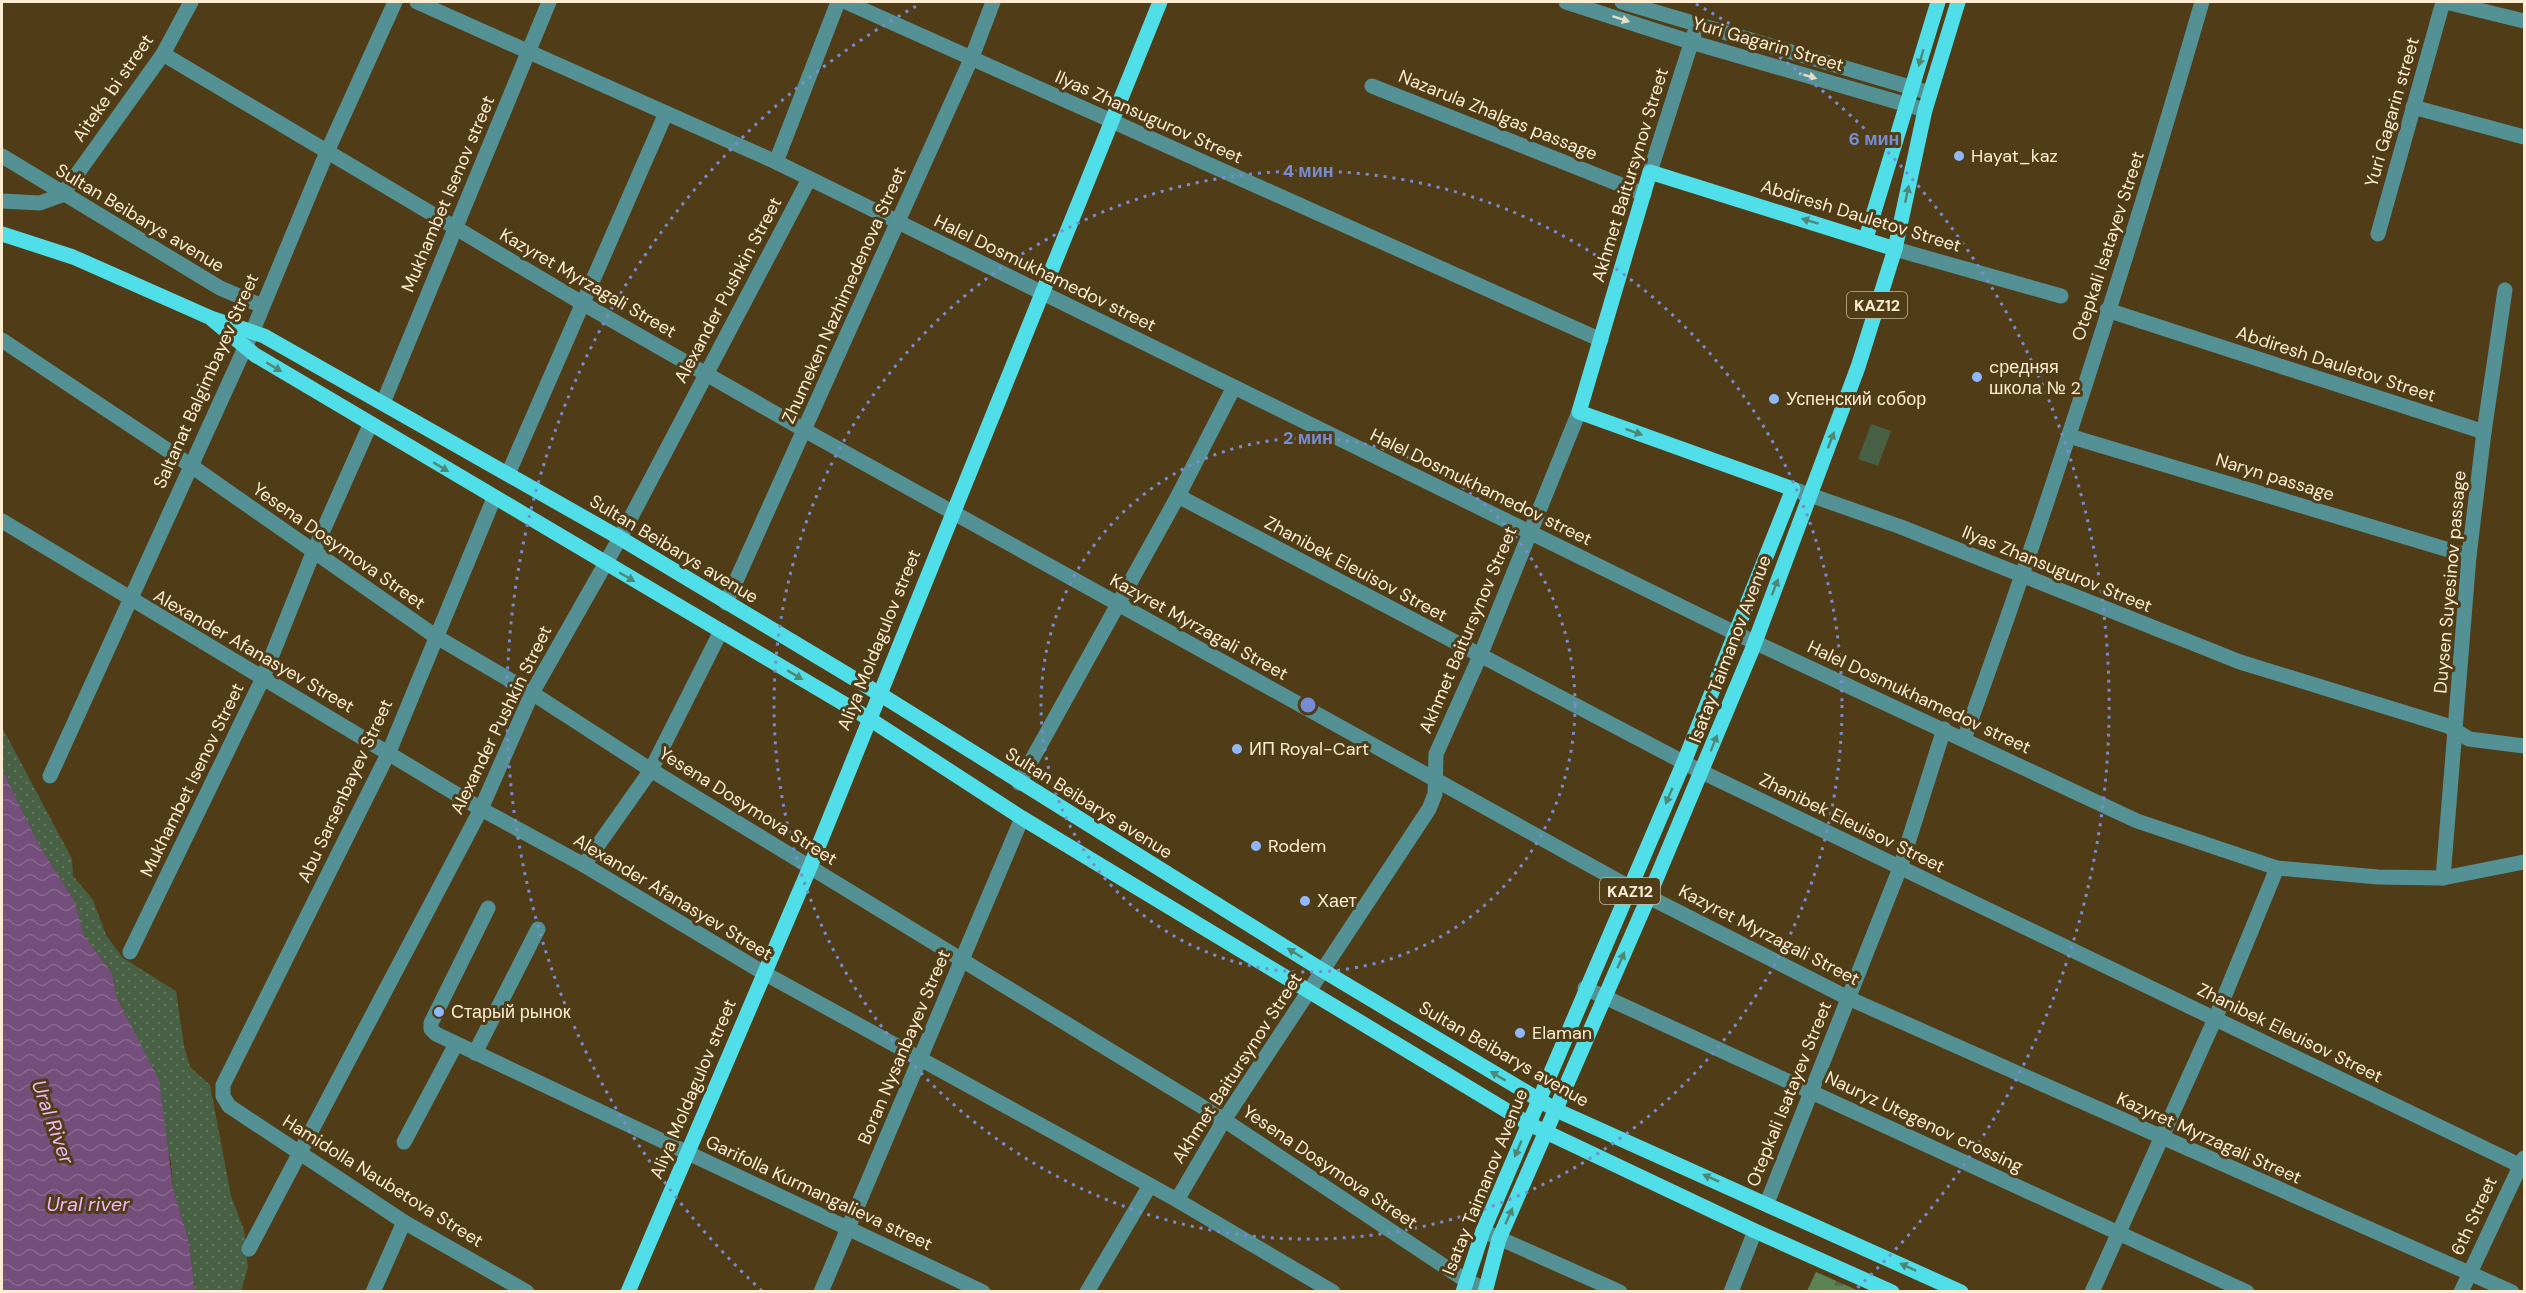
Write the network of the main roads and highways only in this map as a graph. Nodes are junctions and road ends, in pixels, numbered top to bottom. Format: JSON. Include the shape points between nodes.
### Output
{"nodes":[{"id":1,"x":1160,"y":2,"type":"edge"},
{"id":2,"x":1938,"y":2,"type":"edge"},
{"id":3,"x":1958,"y":2,"type":"edge"},
{"id":4,"x":1650,"y":172,"type":"joint"},
{"id":5,"x":2,"y":234,"type":"edge"},
{"id":6,"x":1866,"y":238,"type":"junction"},
{"id":7,"x":1895,"y":249,"type":"junction"},
{"id":8,"x":211,"y":318,"type":"junction"},
{"id":9,"x":1579,"y":412,"type":"joint"},
{"id":10,"x":1793,"y":489,"type":"joint"},
{"id":11,"x":878,"y":693,"type":"junction"},
{"id":12,"x":868,"y":718,"type":"junction"},
{"id":13,"x":1177,"y":880,"type":"junction"},
{"id":14,"x":1163,"y":903,"type":"junction"},
{"id":15,"x":1539,"y":1100,"type":"junction"},
{"id":16,"x":1556,"y":1110,"type":"junction"},
{"id":17,"x":1529,"y":1124,"type":"junction"},
{"id":18,"x":1546,"y":1133,"type":"junction"},
{"id":19,"x":1464,"y":1286,"type":"edge"},
{"id":20,"x":1485,"y":1290,"type":"edge"},
{"id":21,"x":628,"y":1292,"type":"edge"},
{"id":22,"x":1892,"y":1292,"type":"edge"},
{"id":23,"x":1961,"y":1292,"type":"edge"}],
"edges":[{"from":1,"to":11,"type":"main road","name":"Aliya Moldagulov street"},
{"from":2,"to":6,"type":"main road","one_way":true},
{"from":7,"to":3,"type":"main road","name":"Isatay Taimanov Avenue","number":"KAZ12","one_way":true,"via":[[1925,110]]},
{"from":6,"to":4,"type":"main road","name":"Abdiresh Dauletov Street","one_way":true},
{"from":4,"to":9,"type":"main road","name":"Akhmet Baitursynov Street"},
{"from":5,"to":8,"type":"main road","name":"Sultan Beibarys avenue","via":[[34,242]]},
{"from":6,"to":7,"type":"main road","name":"Abdiresh Dauletov Street"},
{"from":16,"to":7,"type":"main road","name":"Isatay Taimanov Avenue","number":"KAZ12","one_way":true,"via":[[1755,642],[1858,367]]},
{"from":8,"to":11,"type":"main road","name":"Sultan Beibarys avenue","via":[[253,330],[383,403],[620,538]]},
{"from":8,"to":12,"type":"main road","name":"Sultan Beibarys avenue","one_way":true,"via":[[244,348],[370,425]]},
{"from":9,"to":10,"type":"main road","name":"Ilyas Zhansugurov Street","one_way":true},
{"from":10,"to":15,"type":"main road","name":"Isatay Taimanov Avenue","number":"KAZ12","one_way":true,"via":[[1684,762]]},
{"from":11,"to":12,"type":"main road","name":"Aliya Moldagulov street"},
{"from":11,"to":13,"type":"main road","name":"Sultan Beibarys avenue"},
{"from":12,"to":14,"type":"main road","name":"Sultan Beibarys avenue"},
{"from":12,"to":21,"type":"main road","name":"Aliya Moldagulov street","via":[[810,867]]},
{"from":13,"to":14,"type":"main road","via":[[1166,890]]},
{"from":15,"to":13,"type":"main road","name":"Sultan Beibarys avenue","one_way":true},
{"from":14,"to":17,"type":"main road","name":"Sultan Beibarys avenue"},
{"from":15,"to":16,"type":"main road","name":"Sultan Beibarys avenue"},
{"from":15,"to":17,"type":"main road","name":"Isatay Taimanov Avenue","number":"KAZ12"},
{"from":16,"to":18,"type":"main road","name":"Isatay Taimanov Avenue","number":"KAZ12"},
{"from":23,"to":16,"type":"main road","name":"Sultan Beibarys avenue","one_way":true},
{"from":17,"to":18,"type":"main road","name":"Sultan Beibarys avenue"},
{"from":17,"to":19,"type":"main road","name":"Isatay Taimanov Avenue","number":"KAZ12","one_way":true},
{"from":20,"to":18,"type":"main road","name":"Isatay Taimanov Avenue","number":"KAZ12","one_way":true,"via":[[1499,1239]]},
{"from":18,"to":22,"type":"main road","name":"Sultan Beibarys avenue"}]}
